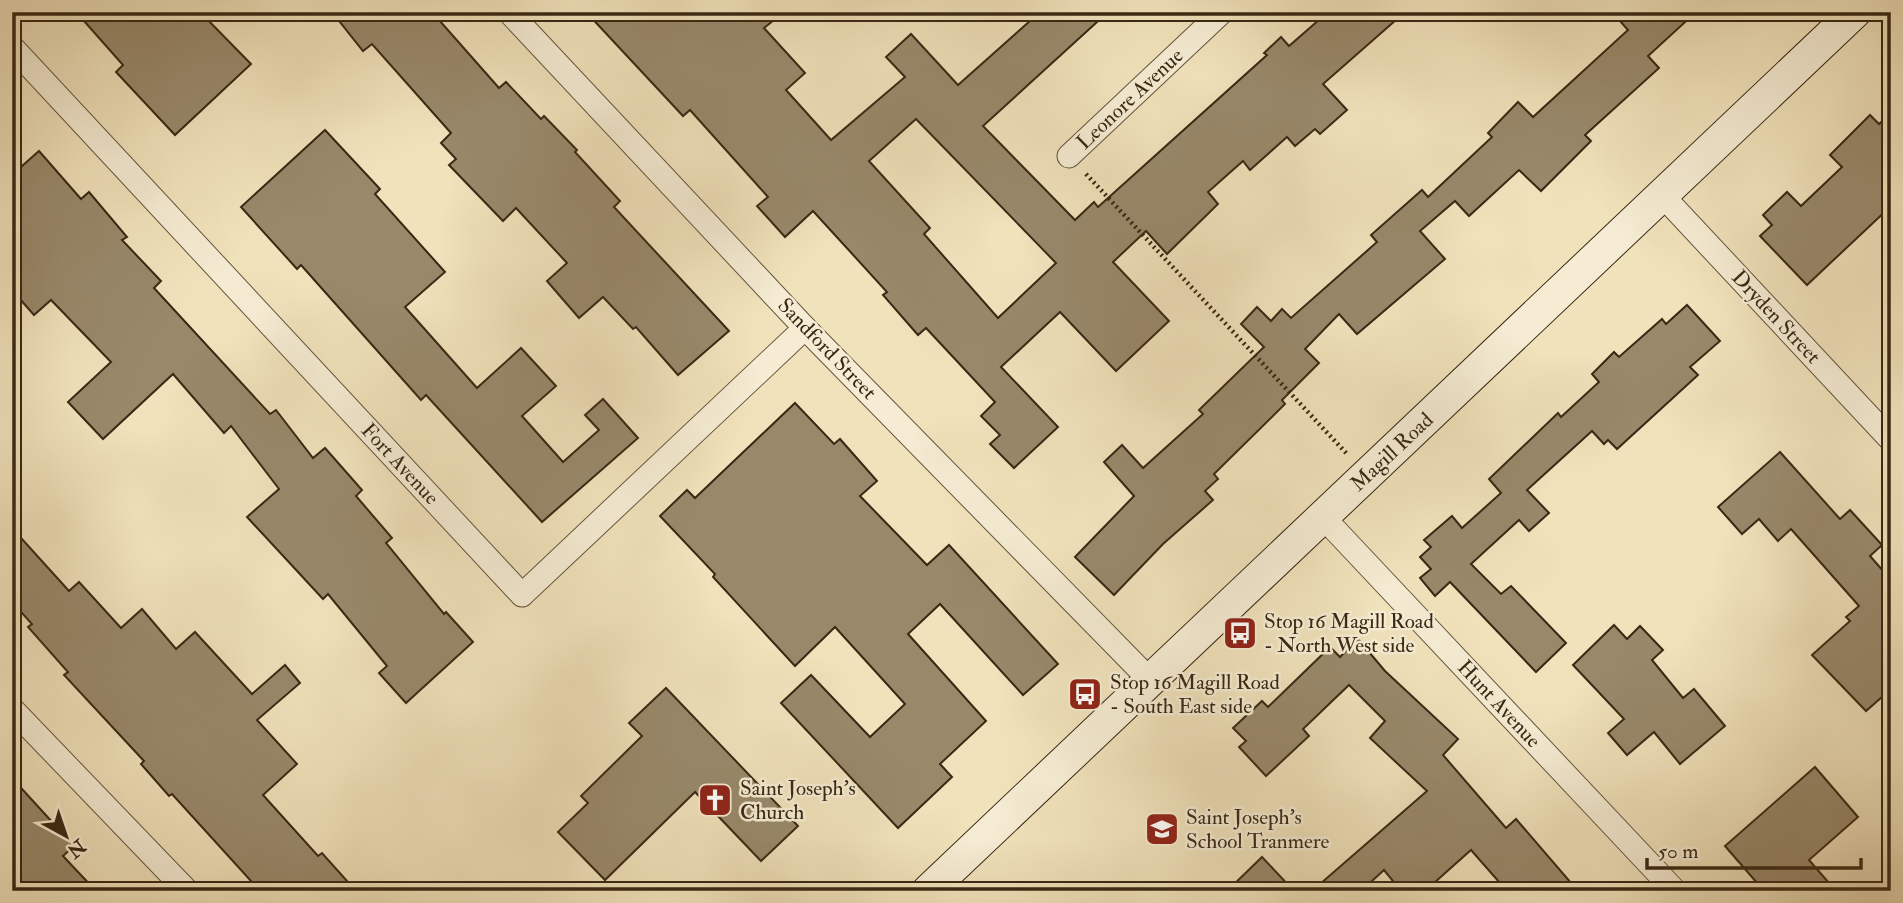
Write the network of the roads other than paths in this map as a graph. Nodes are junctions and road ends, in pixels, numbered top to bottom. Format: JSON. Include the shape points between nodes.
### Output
{"nodes":[{"id":1,"x":509,"y":12,"type":"edge"},
{"id":2,"x":1222,"y":12,"type":"edge"},
{"id":3,"x":1855,"y":12,"type":"edge"},
{"id":4,"x":12,"y":47,"type":"edge"},
{"id":5,"x":1069,"y":156,"type":"road end"},
{"id":6,"x":1662,"y":195,"type":"junction"},
{"id":7,"x":806,"y":328,"type":"junction"},
{"id":8,"x":1891,"y":440,"type":"edge"},
{"id":9,"x":1323,"y":517,"type":"junction"},
{"id":10,"x":1150,"y":680,"type":"junction"},
{"id":11,"x":12,"y":709,"type":"edge"},
{"id":12,"x":938,"y":887,"type":"edge"},
{"id":13,"x":187,"y":891,"type":"edge"},
{"id":14,"x":1675,"y":891,"type":"edge"}],
"edges":[{"from":1,"to":7,"type":"street","name":"Sandford Street"},
{"from":2,"to":5,"type":"street","name":"Leonore Avenue"},
{"from":3,"to":6,"type":"main road","name":"Magill Road"},
{"from":4,"to":7,"type":"street","name":"Fort Avenue","via":[[522,595]]},
{"from":6,"to":8,"type":"street","name":"Dryden Street"},
{"from":6,"to":9,"type":"main road","name":"Magill Road"},
{"from":7,"to":10,"type":"street","name":"Sandford Street"},
{"from":9,"to":10,"type":"main road","name":"Magill Road"},
{"from":9,"to":14,"type":"street","name":"Hunt Avenue"},
{"from":10,"to":12,"type":"main road","name":"Magill Road"},
{"from":11,"to":13,"type":"street"}]}
